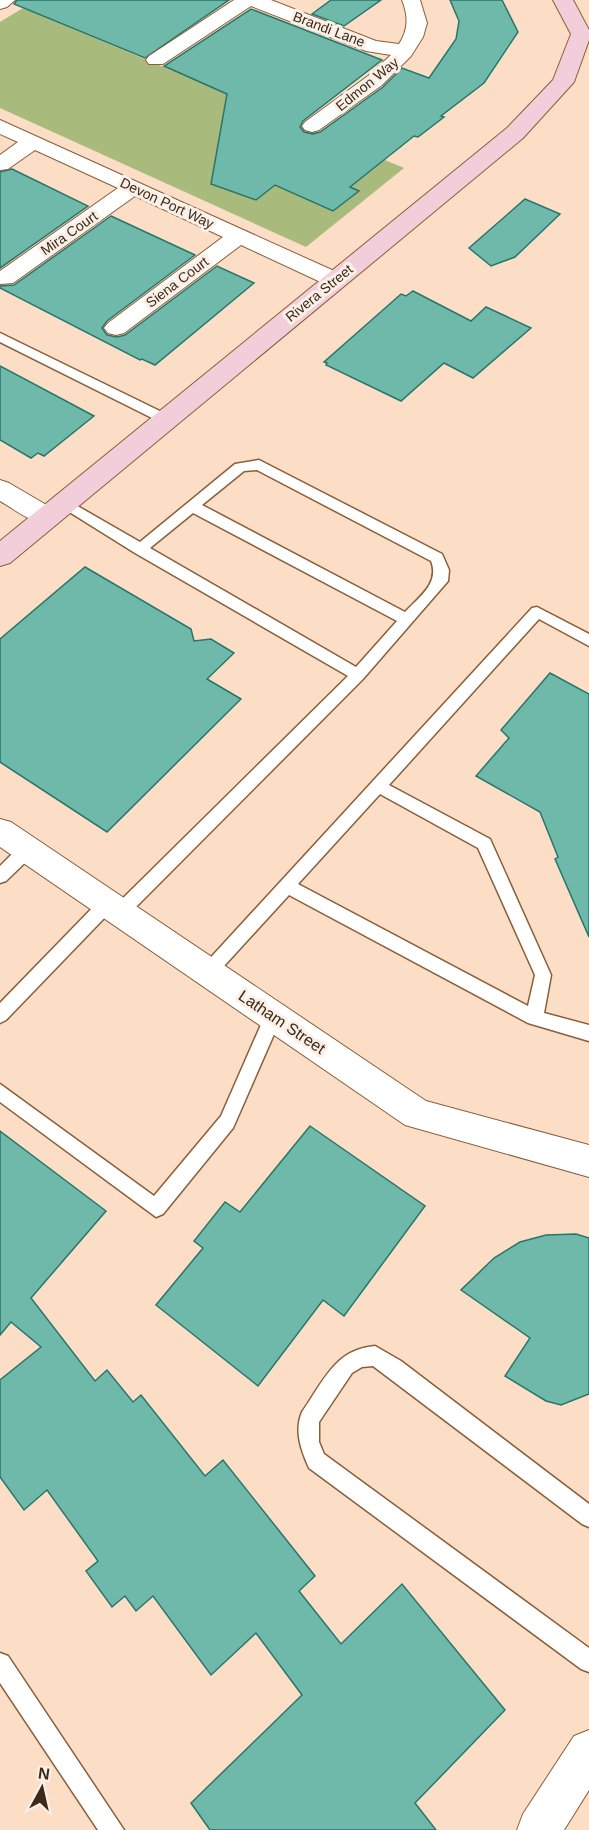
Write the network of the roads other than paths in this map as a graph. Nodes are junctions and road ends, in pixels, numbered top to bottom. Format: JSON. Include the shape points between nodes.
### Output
{"nodes":[{"id":1,"x":5,"y":0,"type":"edge"},
{"id":2,"x":247,"y":0,"type":"edge"},
{"id":3,"x":254,"y":0,"type":"edge"},
{"id":4,"x":411,"y":0,"type":"edge"},
{"id":5,"x":563,"y":0,"type":"edge"},
{"id":6,"x":0,"y":3,"type":"edge"},
{"id":7,"x":585,"y":34,"type":"edge"},
{"id":8,"x":405,"y":50,"type":"junction"},
{"id":9,"x":156,"y":60,"type":"dead end"},
{"id":10,"x":0,"y":126,"type":"edge"},
{"id":11,"x":312,"y":126,"type":"dead end"},
{"id":12,"x":33,"y":142,"type":"junction"},
{"id":13,"x":0,"y":164,"type":"edge"},
{"id":14,"x":134,"y":188,"type":"junction"},
{"id":15,"x":239,"y":236,"type":"junction"},
{"id":16,"x":5,"y":278,"type":"dead end"},
{"id":17,"x":335,"y":280,"type":"junction"},
{"id":18,"x":116,"y":328,"type":"dead end"},
{"id":19,"x":0,"y":337,"type":"edge"},
{"id":20,"x":165,"y":419,"type":"junction"},
{"id":21,"x":0,"y":489,"type":"edge"},
{"id":22,"x":192,"y":506,"type":"junction"},
{"id":23,"x":54,"y":510,"type":"junction"},
{"id":24,"x":140,"y":549,"type":"junction"},
{"id":25,"x":0,"y":556,"type":"edge"},
{"id":26,"x":407,"y":620,"type":"junction"},
{"id":27,"x":589,"y":641,"type":"edge"},
{"id":28,"x":358,"y":675,"type":"junction"},
{"id":29,"x":378,"y":786,"type":"junction"},
{"id":30,"x":0,"y":831,"type":"edge"},
{"id":31,"x":27,"y":850,"type":"junction"},
{"id":32,"x":0,"y":876,"type":"edge"},
{"id":33,"x":287,"y":886,"type":"junction"},
{"id":34,"x":114,"y":908,"type":"junction"},
{"id":35,"x":208,"y":972,"type":"junction"},
{"id":36,"x":0,"y":1015,"type":"edge"},
{"id":37,"x":273,"y":1016,"type":"junction"},
{"id":38,"x":534,"y":1018,"type":"junction"},
{"id":39,"x":589,"y":1033,"type":"edge"},
{"id":40,"x":0,"y":1092,"type":"edge"},
{"id":41,"x":589,"y":1161,"type":"edge"},
{"id":42,"x":589,"y":1517,"type":"edge"},
{"id":43,"x":589,"y":1660,"type":"edge"},
{"id":44,"x":0,"y":1664,"type":"edge"},
{"id":45,"x":589,"y":1751,"type":"edge"},
{"id":46,"x":112,"y":1830,"type":"edge"},
{"id":47,"x":539,"y":1830,"type":"edge"}],
"edges":[{"from":1,"to":6,"type":"street"},
{"from":2,"to":9,"type":"street"},
{"from":3,"to":8,"type":"street","name":"Brandi Lane","via":[[373,47]]},
{"from":4,"to":8,"type":"street","name":"Edmon Way","via":[[417,23]]},
{"from":5,"to":7,"type":"street","name":"Rivera Street"},
{"from":7,"to":17,"type":"street","name":"Rivera Street","via":[[563,82],[515,133]]},
{"from":8,"to":11,"type":"street","name":"Edmon Way","via":[[396,64]]},
{"from":10,"to":12,"type":"street","name":"Devon Port Way"},
{"from":12,"to":13,"type":"street"},
{"from":12,"to":14,"type":"street","name":"Devon Port Way"},
{"from":14,"to":15,"type":"street","name":"Devon Port Way"},
{"from":14,"to":16,"type":"street","name":"Mira Court"},
{"from":15,"to":17,"type":"street","name":"Devon Port Way"},
{"from":15,"to":18,"type":"street","name":"Siena Court"},
{"from":17,"to":20,"type":"street","name":"Rivera Street"},
{"from":19,"to":20,"type":"lane"},
{"from":20,"to":23,"type":"street","name":"Rivera Street"},
{"from":21,"to":23,"type":"street"},
{"from":22,"to":24,"type":"lane"},
{"from":22,"to":26,"type":"lane"},
{"from":22,"to":26,"type":"lane","via":[[240,467],[259,465],[437,558],[441,581]]},
{"from":23,"to":24,"type":"lane"},
{"from":23,"to":25,"type":"street","name":"Rivera Street"},
{"from":24,"to":28,"type":"lane"},
{"from":26,"to":28,"type":"lane"},
{"from":27,"to":29,"type":"lane","via":[[537,612]]},
{"from":28,"to":34,"type":"lane"},
{"from":29,"to":33,"type":"lane"},
{"from":29,"to":38,"type":"lane","via":[[484,844],[543,975]]},
{"from":30,"to":31,"type":"street","name":"Latham Street"},
{"from":31,"to":32,"type":"lane"},
{"from":31,"to":34,"type":"street","name":"Latham Street"},
{"from":33,"to":35,"type":"lane"},
{"from":33,"to":38,"type":"lane"},
{"from":34,"to":35,"type":"street","name":"Latham Street"},
{"from":34,"to":36,"type":"lane"},
{"from":35,"to":37,"type":"street","name":"Latham Street"},
{"from":37,"to":40,"type":"lane","via":[[227,1122],[156,1208]]},
{"from":37,"to":41,"type":"street","name":"Latham Street","via":[[417,1114]]},
{"from":38,"to":39,"type":"lane"},
{"from":42,"to":43,"type":"lane","via":[[375,1356],[359,1357],[345,1366],[309,1419],[309,1442],[316,1461]]},
{"from":44,"to":46,"type":"lane"},
{"from":45,"to":47,"type":"street"}]}
